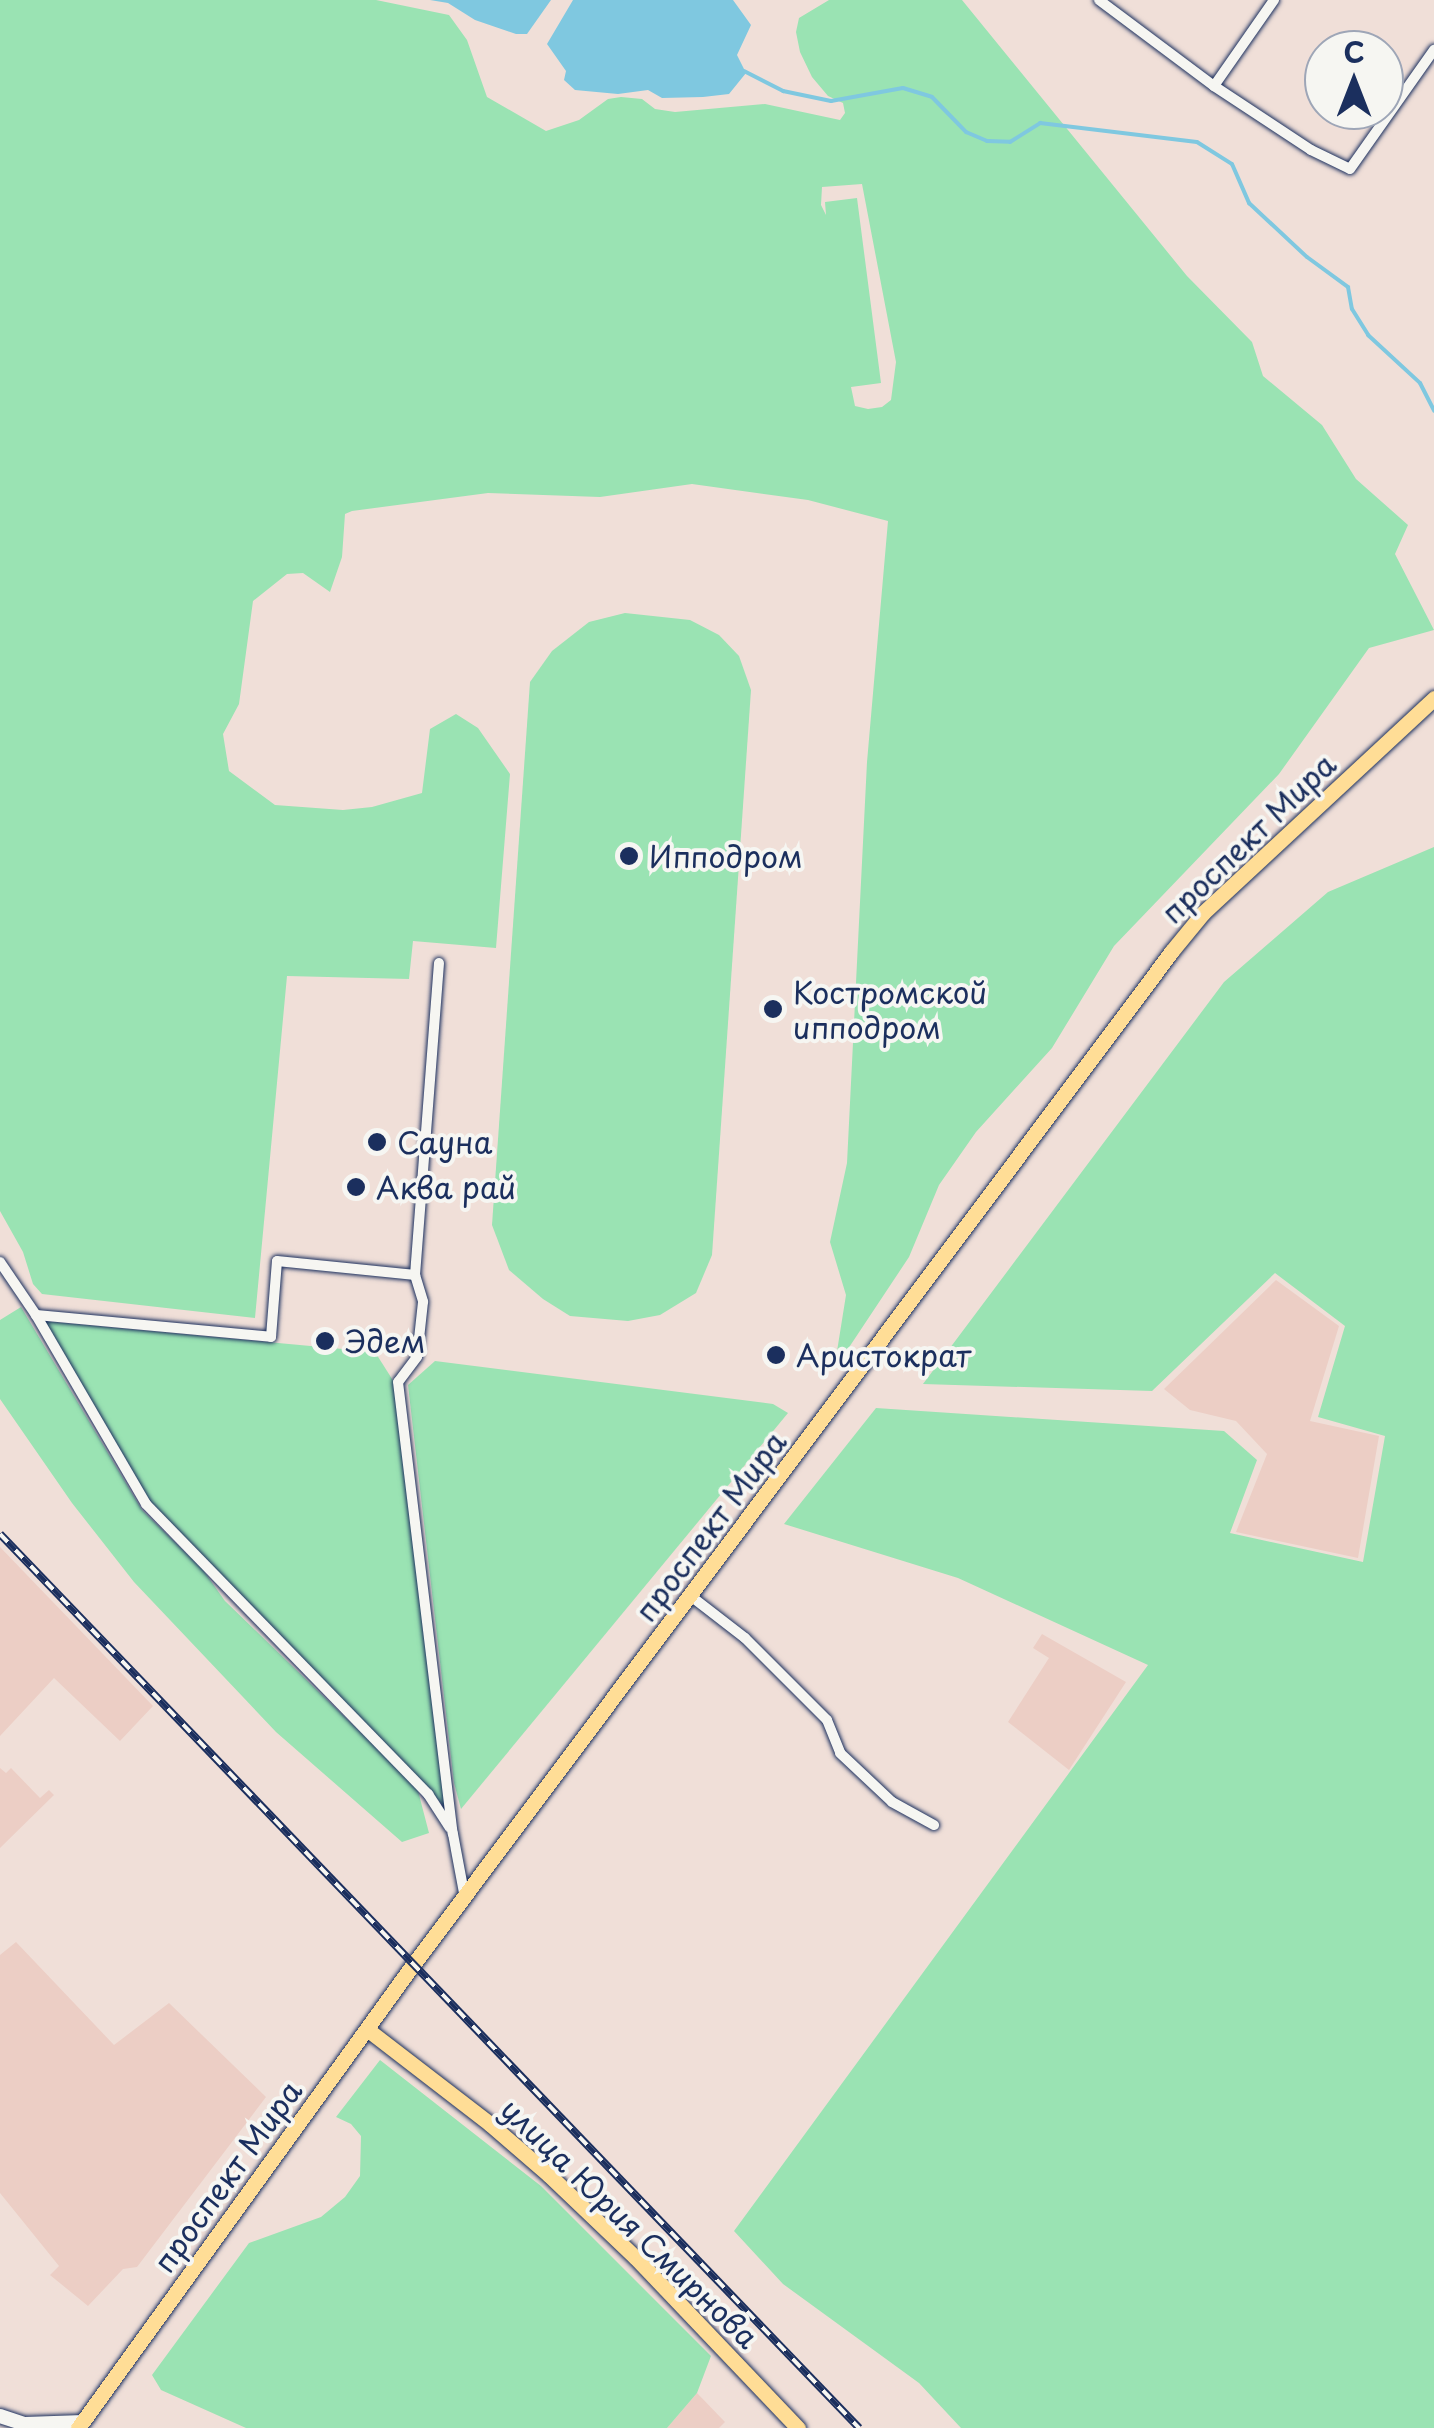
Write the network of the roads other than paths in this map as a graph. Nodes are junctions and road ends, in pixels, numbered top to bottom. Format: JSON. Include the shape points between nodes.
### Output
{"nodes":[{"id":1,"x":1099,"y":0,"type":"edge"},
{"id":2,"x":1274,"y":0,"type":"edge"},
{"id":3,"x":1434,"y":50,"type":"edge"},
{"id":4,"x":1214,"y":86,"type":"junction"},
{"id":5,"x":1434,"y":698,"type":"edge"},
{"id":6,"x":439,"y":962,"type":"dead end"},
{"id":7,"x":0,"y":1262,"type":"edge"},
{"id":8,"x":415,"y":1275,"type":"junction"},
{"id":9,"x":36,"y":1315,"type":"junction"},
{"id":10,"x":692,"y":1597,"type":"junction"},
{"id":11,"x":934,"y":1826,"type":"dead end"},
{"id":12,"x":453,"y":1834,"type":"junction"},
{"id":13,"x":465,"y":1898,"type":"junction"},
{"id":14,"x":368,"y":2030,"type":"junction"},
{"id":15,"x":0,"y":2415,"type":"edge"},
{"id":16,"x":80,"y":2425,"type":"edge"},
{"id":17,"x":2,"y":2428,"type":"edge"},
{"id":18,"x":13,"y":2428,"type":"edge"},
{"id":19,"x":798,"y":2428,"type":"edge"}],
"edges":[{"from":1,"to":4,"type":"street"},
{"from":2,"to":4,"type":"street"},
{"from":3,"to":4,"type":"street","via":[[1350,169]]},
{"from":5,"to":10,"type":"main road","name":"проспект Мира","via":[[1204,913],[1171,952]]},
{"from":6,"to":8,"type":"street"},
{"from":7,"to":9,"type":"street"},
{"from":8,"to":9,"type":"street","via":[[278,1261],[272,1338]]},
{"from":8,"to":12,"type":"street","via":[[423,1302],[417,1357],[398,1382]]},
{"from":9,"to":12,"type":"street","via":[[146,1504],[428,1794]]},
{"from":10,"to":11,"type":"street","via":[[745,1638],[827,1720],[840,1753],[892,1802]]},
{"from":10,"to":13,"type":"main road","name":"проспект Мира"},
{"from":12,"to":13,"type":"street"},
{"from":13,"to":14,"type":"main road","name":"проспект Мира"},
{"from":14,"to":16,"type":"main road","name":"проспект Мира"},
{"from":14,"to":19,"type":"main road","name":"улица Юрия Смирнова","via":[[549,2175]]},
{"from":15,"to":16,"type":"street","via":[[25,2424]]},
{"from":15,"to":17,"type":"street"},
{"from":15,"to":18,"type":"street"}]}
